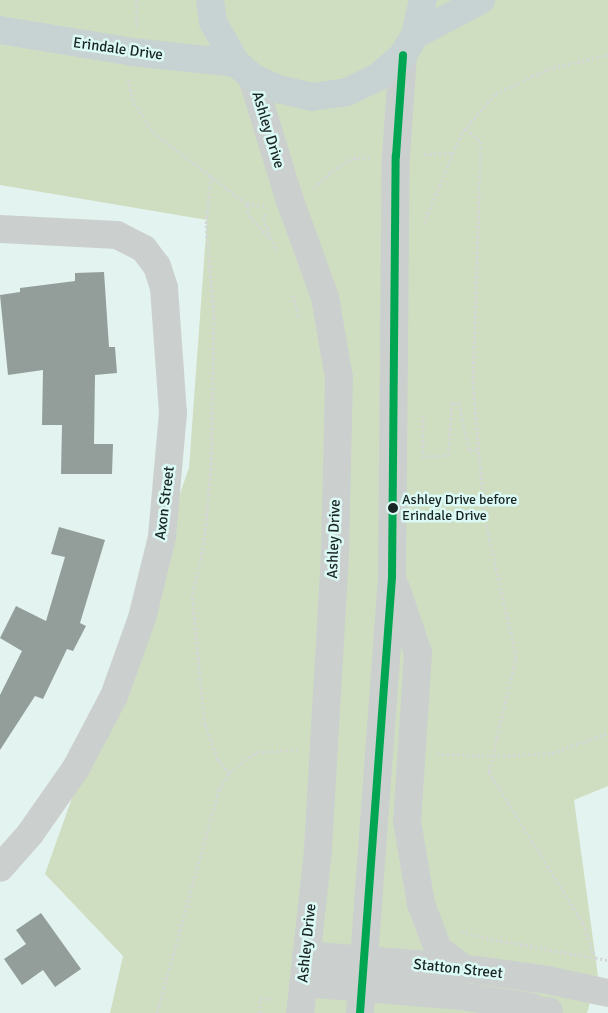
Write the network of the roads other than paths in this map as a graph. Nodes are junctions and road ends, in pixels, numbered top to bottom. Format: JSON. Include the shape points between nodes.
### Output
{"nodes":[{"id":1,"x":210,"y":0,"type":"edge"},
{"id":2,"x":423,"y":0,"type":"edge"},
{"id":3,"x":481,"y":0,"type":"edge"},
{"id":4,"x":0,"y":30,"type":"edge"},
{"id":5,"x":409,"y":45,"type":"junction"},
{"id":6,"x":244,"y":70,"type":"junction"},
{"id":7,"x":0,"y":229,"type":"edge"},
{"id":8,"x":392,"y":577,"type":"junction"},
{"id":9,"x":0,"y":868,"type":"edge"},
{"id":10,"x":306,"y":955,"type":"junction"},
{"id":11,"x":366,"y":960,"type":"junction"},
{"id":12,"x":463,"y":968,"type":"junction"},
{"id":13,"x":303,"y":983,"type":"junction"},
{"id":14,"x":608,"y":993,"type":"edge"},
{"id":15,"x":361,"y":1000,"type":"edge"},
{"id":16,"x":553,"y":1012,"type":"edge"},
{"id":17,"x":300,"y":1013,"type":"edge"},
{"id":18,"x":501,"y":1013,"type":"edge"}],
"edges":[{"from":1,"to":6,"type":"main road","via":[[213,22]]},
{"from":2,"to":5,"type":"main road"},
{"from":3,"to":5,"type":"main road"},
{"from":4,"to":6,"type":"main road","name":"Erindale Drive"},
{"from":5,"to":6,"type":"main road","name":"Erindale Drive","via":[[378,77],[347,92],[312,97],[278,89]]},
{"from":5,"to":8,"type":"main road","via":[[396,156]]},
{"from":6,"to":10,"type":"main road","name":"Ashley Drive","via":[[325,297],[338,378],[335,554],[322,785]]},
{"from":7,"to":9,"type":"main road","name":"Axon Street","via":[[117,235],[144,249],[157,266],[164,288],[172,414],[162,537],[142,618],[114,696],[76,768],[30,834]]},
{"from":8,"to":11,"type":"main road"},
{"from":8,"to":12,"type":"main road","via":[[418,653],[407,820],[421,904],[438,949]]},
{"from":10,"to":11,"type":"main road","name":"Statton Street"},
{"from":10,"to":13,"type":"main road","name":"Ashley Drive"},
{"from":11,"to":12,"type":"main road","name":"Statton Street"},
{"from":11,"to":15,"type":"main road"},
{"from":12,"to":14,"type":"main road","name":"Statton Street","via":[[548,980]]},
{"from":13,"to":15,"type":"main road","name":"Statton Street"},
{"from":13,"to":17,"type":"main road","name":"Ashley Drive"},
{"from":15,"to":16,"type":"main road","name":"Statton Street","via":[[461,996]]},
{"from":16,"to":18,"type":"main road"}]}
